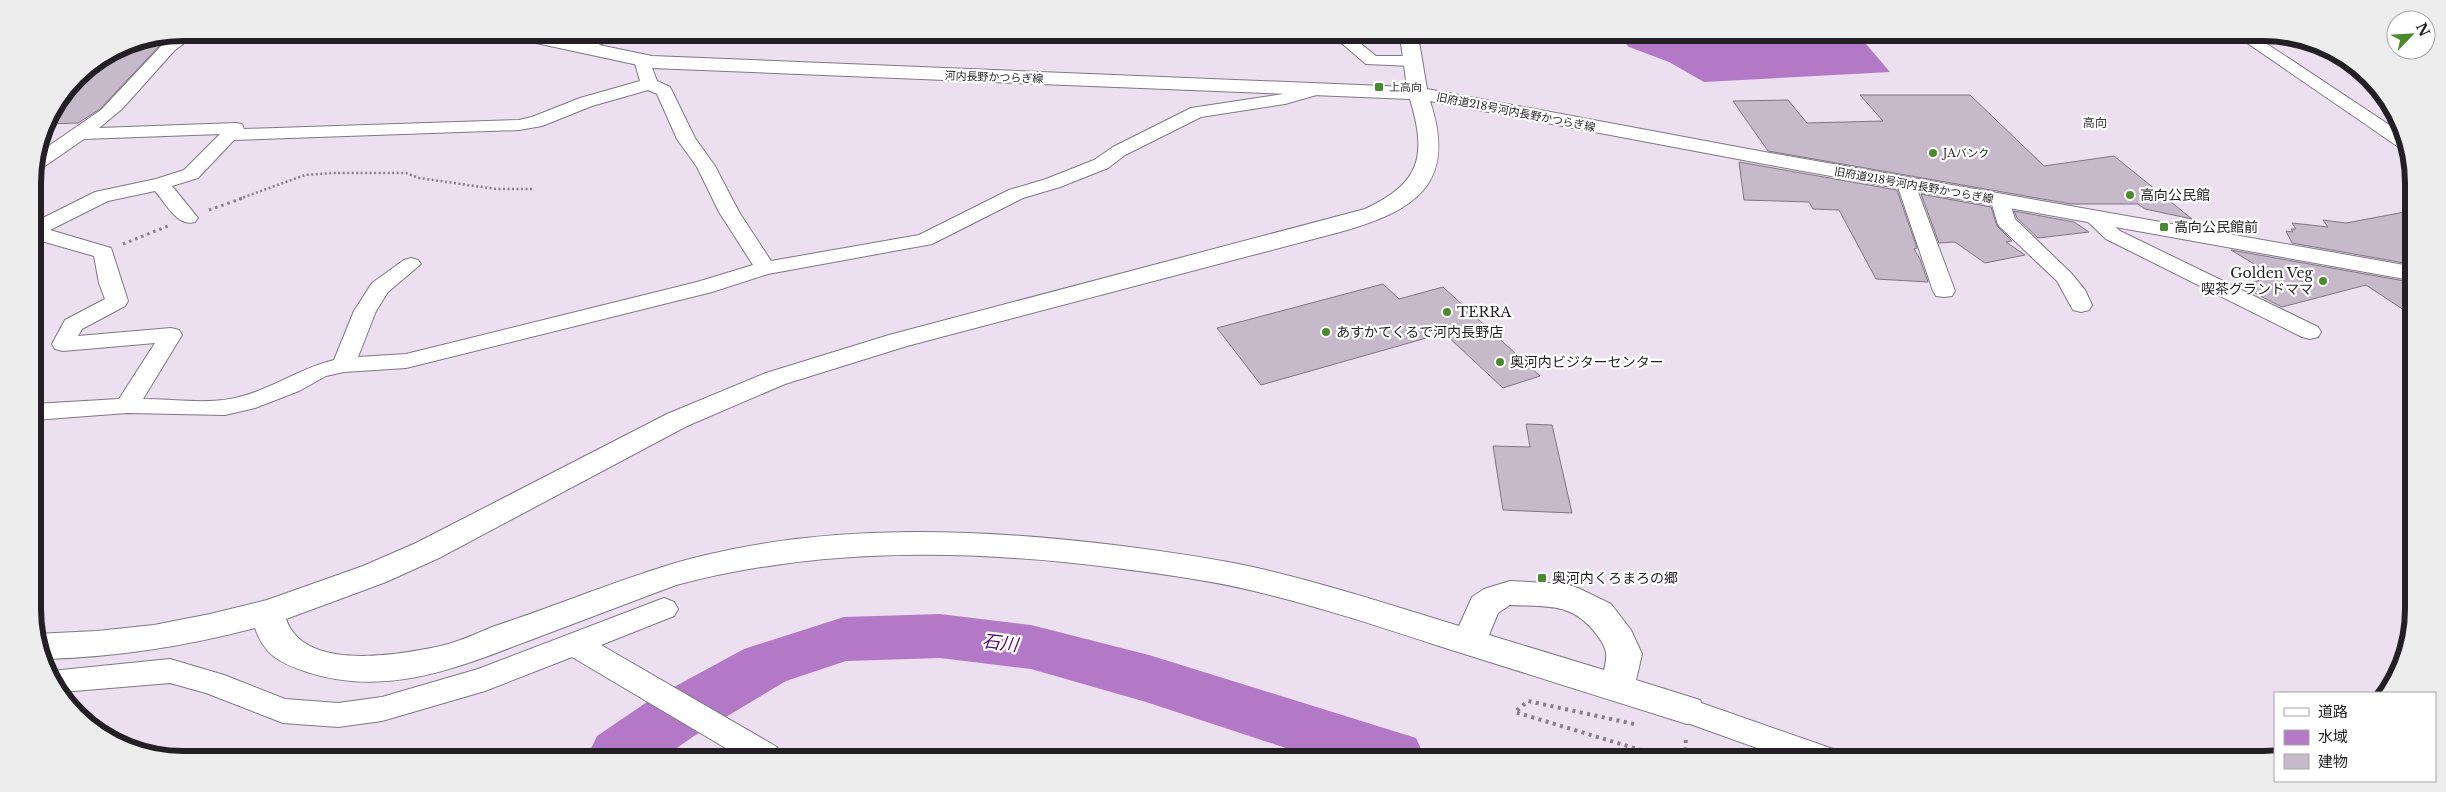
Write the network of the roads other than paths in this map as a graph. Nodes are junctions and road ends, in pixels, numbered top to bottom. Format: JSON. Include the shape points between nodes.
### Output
{"nodes":[{"id":1,"x":178,"y":41,"type":"edge"},
{"id":2,"x":550,"y":41,"type":"edge"},
{"id":3,"x":595,"y":41,"type":"edge"},
{"id":4,"x":625,"y":41,"type":"edge"},
{"id":5,"x":1347,"y":41,"type":"edge"},
{"id":6,"x":1410,"y":41,"type":"edge"},
{"id":7,"x":2252,"y":41,"type":"edge"},
{"id":8,"x":578,"y":47,"type":"junction"},
{"id":9,"x":637,"y":59,"type":"junction"},
{"id":10,"x":1412,"y":61,"type":"junction"},
{"id":11,"x":649,"y":84,"type":"junction"},
{"id":12,"x":1314,"y":90,"type":"junction"},
{"id":13,"x":1419,"y":93,"type":"junction"},
{"id":14,"x":79,"y":134,"type":"junction"},
{"id":15,"x":231,"y":135,"type":"junction"},
{"id":16,"x":2397,"y":138,"type":"edge"},
{"id":17,"x":43,"y":158,"type":"edge"},
{"id":18,"x":160,"y":184,"type":"junction"},
{"id":19,"x":1906,"y":184,"type":"junction"},
{"id":20,"x":2001,"y":201,"type":"junction"},
{"id":21,"x":188,"y":218,"type":"road end"},
{"id":22,"x":2094,"y":218,"type":"junction"},
{"id":23,"x":42,"y":224,"type":"edge"},
{"id":24,"x":42,"y":233,"type":"edge"},
{"id":25,"x":411,"y":264,"type":"dead end"},
{"id":26,"x":764,"y":268,"type":"junction"},
{"id":27,"x":2405,"y":272,"type":"edge"},
{"id":28,"x":1944,"y":291,"type":"dead end"},
{"id":29,"x":2081,"y":305,"type":"dead end"},
{"id":30,"x":2310,"y":332,"type":"dead end"},
{"id":31,"x":344,"y":365,"type":"junction"},
{"id":32,"x":128,"y":406,"type":"junction"},
{"id":33,"x":41,"y":412,"type":"edge"},
{"id":34,"x":664,"y":609,"type":"dead end"},
{"id":35,"x":267,"y":612,"type":"junction"},
{"id":36,"x":1469,"y":642,"type":"junction"},
{"id":37,"x":576,"y":645,"type":"junction"},
{"id":38,"x":47,"y":646,"type":"edge"},
{"id":39,"x":61,"y":681,"type":"edge"},
{"id":40,"x":1614,"y":703,"type":"junction"},
{"id":41,"x":1686,"y":724,"type":"joint"},
{"id":42,"x":1791,"y":750,"type":"edge"},
{"id":43,"x":757,"y":751,"type":"edge"}],
"edges":[{"from":1,"to":14,"type":"street","via":[[116,105]]},
{"from":2,"to":8,"type":"street","name":"河内長野かつらぎ線"},
{"from":3,"to":8,"type":"street"},
{"from":4,"to":9,"type":"street"},
{"from":5,"to":10,"type":"street","via":[[1372,61]]},
{"from":6,"to":10,"type":"street"},
{"from":7,"to":16,"type":"street"},
{"from":8,"to":9,"type":"street","name":"河内長野かつらぎ線"},
{"from":9,"to":11,"type":"street"},
{"from":9,"to":12,"type":"street","name":"河内長野かつらぎ線","via":[[662,63]]},
{"from":10,"to":13,"type":"street"},
{"from":11,"to":15,"type":"street","via":[[519,125]]},
{"from":11,"to":26,"type":"street","via":[[664,91],[686,139],[706,166],[729,212]]},
{"from":12,"to":13,"type":"street","name":"河内長野かつらぎ線"},
{"from":12,"to":26,"type":"street","via":[[1285,99],[1197,112],[1119,151],[1101,164],[1016,194],[924,240]]},
{"from":13,"to":19,"type":"street","name":"旧府道218号河内長野かつらぎ線"},
{"from":13,"to":35,"type":"street","via":[[1430,137],[1424,175],[1416,188],[1386,210],[849,354],[752,387],[676,420],[430,549],[315,598]]},
{"from":14,"to":15,"type":"street","via":[[236,128]]},
{"from":14,"to":17,"type":"street"},
{"from":15,"to":18,"type":"street","via":[[191,174]]},
{"from":18,"to":21,"type":"street"},
{"from":18,"to":23,"type":"street","via":[[102,196]]},
{"from":19,"to":20,"type":"street","name":"旧府道218号河内長野かつらぎ線"},
{"from":19,"to":28,"type":"street"},
{"from":20,"to":22,"type":"street","name":"旧府道218号河内長野かつらぎ線"},
{"from":20,"to":29,"type":"street","via":[[2005,220],[2064,277]]},
{"from":22,"to":27,"type":"street","name":"旧府道218号河内長野かつらぎ線"},
{"from":22,"to":30,"type":"street","via":[[2112,234]]},
{"from":24,"to":32,"type":"street","via":[[104,252],[117,301],[74,325],[63,344],[171,336]]},
{"from":25,"to":31,"type":"street","via":[[380,288],[365,311]]},
{"from":26,"to":31,"type":"street","via":[[704,287],[406,361]]},
{"from":31,"to":32,"type":"street","via":[[318,371],[291,386],[225,408]]},
{"from":32,"to":33,"type":"street"},
{"from":34,"to":37,"type":"street"},
{"from":35,"to":36,"type":"street","via":[[276,640],[298,656],[333,667],[379,669],[446,658],[668,576],[710,565],[786,552],[857,545],[977,545],[1070,551],[1181,565],[1333,600]]},
{"from":35,"to":38,"type":"street","via":[[135,640],[84,646]]},
{"from":36,"to":40,"type":"street"},
{"from":36,"to":40,"type":"street","via":[[1484,606],[1496,597],[1510,593],[1566,596],[1588,605],[1619,639],[1625,654]]},
{"from":37,"to":39,"type":"street","via":[[485,679],[382,710],[338,715],[283,711],[213,683],[170,671]]},
{"from":37,"to":43,"type":"street"},
{"from":40,"to":41,"type":"street"},
{"from":41,"to":42,"type":"street"}]}
